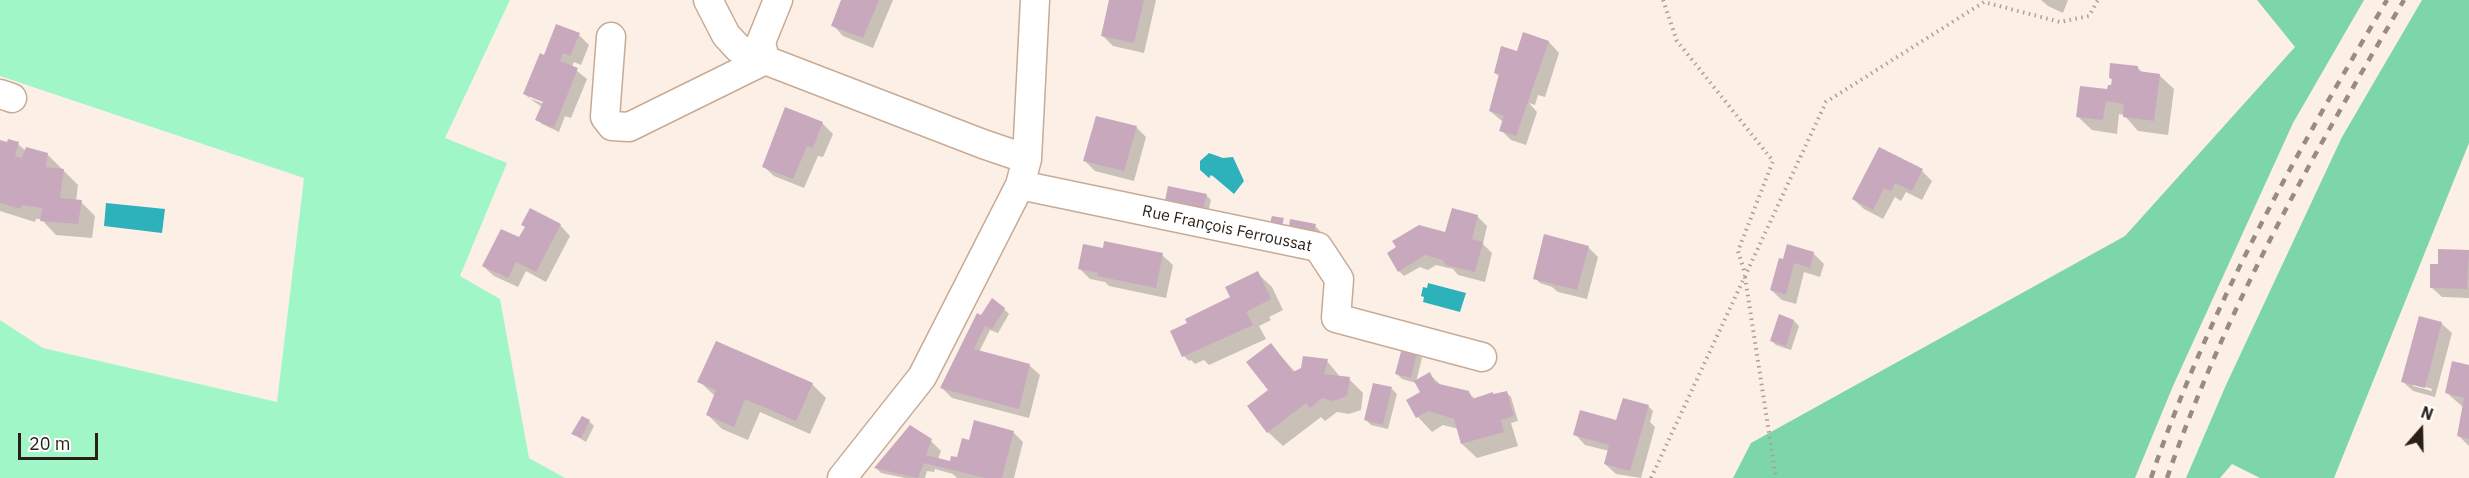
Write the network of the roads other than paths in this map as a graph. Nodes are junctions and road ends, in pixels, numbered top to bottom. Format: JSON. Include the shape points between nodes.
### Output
{"nodes":[{"id":1,"x":708,"y":0,"type":"edge"},
{"id":2,"x":778,"y":0,"type":"edge"},
{"id":3,"x":1035,"y":0,"type":"edge"},
{"id":4,"x":611,"y":37,"type":"dead end"},
{"id":5,"x":765,"y":60,"type":"junction"},
{"id":6,"x":1024,"y":172,"type":"junction"},
{"id":7,"x":1482,"y":357,"type":"dead end"},
{"id":8,"x":842,"y":478,"type":"edge"}],
"edges":[{"from":1,"to":5,"type":"street","via":[[726,35],[738,48]]},
{"from":2,"to":5,"type":"street","via":[[761,42]]},
{"from":3,"to":6,"type":"street"},
{"from":4,"to":5,"type":"street","via":[[605,117],[612,126],[629,127]]},
{"from":5,"to":6,"type":"street","via":[[983,144]]},
{"from":6,"to":7,"type":"street","name":"Rue François Ferroussat","via":[[1318,247],[1339,279],[1336,318]]},
{"from":6,"to":8,"type":"street","via":[[1008,214],[922,377]]}]}
